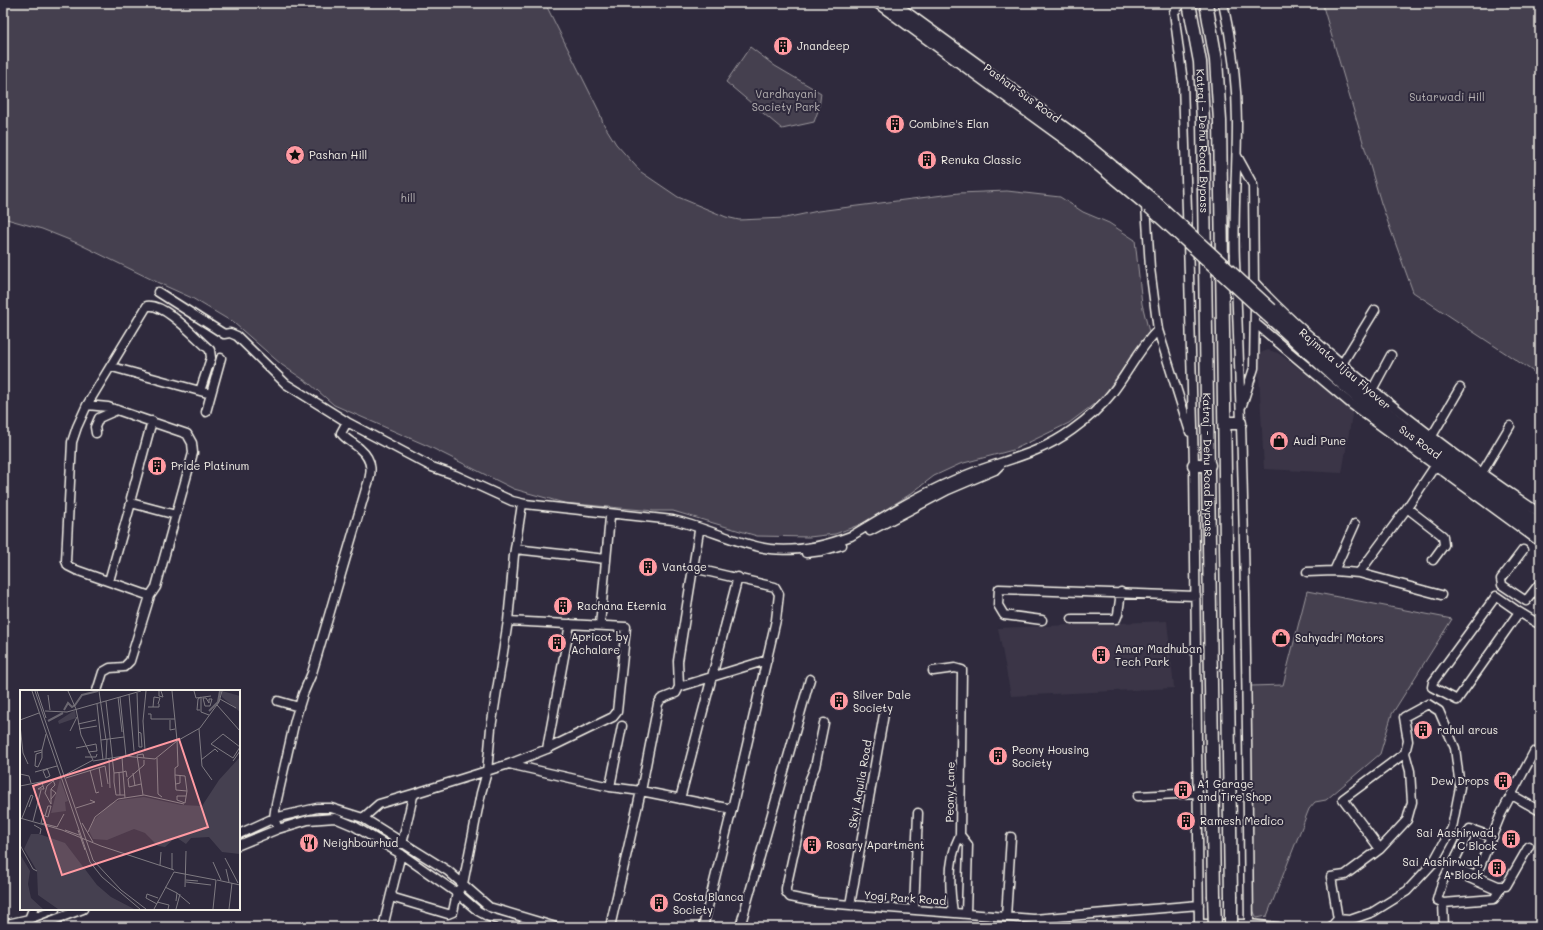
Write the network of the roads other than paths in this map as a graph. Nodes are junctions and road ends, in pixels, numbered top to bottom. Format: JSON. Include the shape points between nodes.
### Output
{"nodes":[{"id":1,"x":878,"y":3,"type":"edge"},
{"id":2,"x":893,"y":3,"type":"edge"},
{"id":3,"x":1182,"y":3,"type":"edge"},
{"id":4,"x":1189,"y":3,"type":"edge"},
{"id":5,"x":1206,"y":3,"type":"edge"},
{"id":6,"x":1223,"y":3,"type":"edge"},
{"id":7,"x":1236,"y":154,"type":"junction"},
{"id":8,"x":1149,"y":204,"type":"junction"},
{"id":9,"x":1254,"y":282,"type":"junction"},
{"id":10,"x":158,"y":292,"type":"dead end"},
{"id":11,"x":1375,"y":310,"type":"dead end"},
{"id":12,"x":1273,"y":312,"type":"junction"},
{"id":13,"x":1255,"y":323,"type":"junction"},
{"id":14,"x":1158,"y":330,"type":"junction"},
{"id":15,"x":1391,"y":355,"type":"dead end"},
{"id":16,"x":221,"y":358,"type":"dead end"},
{"id":17,"x":1342,"y":364,"type":"junction"},
{"id":18,"x":112,"y":366,"type":"junction"},
{"id":19,"x":1460,"y":388,"type":"dead end"},
{"id":20,"x":1372,"y":390,"type":"junction"},
{"id":21,"x":200,"y":391,"type":"junction"},
{"id":22,"x":211,"y":394,"type":"junction"},
{"id":23,"x":87,"y":405,"type":"junction"},
{"id":24,"x":117,"y":410,"type":"junction"},
{"id":25,"x":206,"y":412,"type":"dead end"},
{"id":26,"x":1240,"y":417,"type":"junction"},
{"id":27,"x":152,"y":421,"type":"junction"},
{"id":28,"x":347,"y":422,"type":"junction"},
{"id":29,"x":1225,"y":423,"type":"junction"},
{"id":30,"x":1510,"y":426,"type":"dead end"},
{"id":31,"x":96,"y":433,"type":"dead end"},
{"id":32,"x":1432,"y":436,"type":"junction"},
{"id":33,"x":1192,"y":439,"type":"junction"},
{"id":34,"x":1003,"y":462,"type":"junction"},
{"id":35,"x":1194,"y":465,"type":"junction"},
{"id":36,"x":1209,"y":465,"type":"junction"},
{"id":37,"x":1435,"y":466,"type":"junction"},
{"id":38,"x":1482,"y":473,"type":"junction"},
{"id":39,"x":131,"y":498,"type":"dead end"},
{"id":40,"x":524,"y":504,"type":"junction"},
{"id":41,"x":1408,"y":508,"type":"junction"},
{"id":42,"x":1540,"y":513,"type":"edge"},
{"id":43,"x":176,"y":515,"type":"junction"},
{"id":44,"x":610,"y":517,"type":"junction"},
{"id":45,"x":1354,"y":524,"type":"dead end"},
{"id":46,"x":1540,"y":524,"type":"edge"},
{"id":47,"x":699,"y":530,"type":"junction"},
{"id":48,"x":1540,"y":533,"type":"edge"},
{"id":49,"x":1540,"y":542,"type":"edge"},
{"id":50,"x":515,"y":549,"type":"junction"},
{"id":51,"x":1522,"y":550,"type":"dead end"},
{"id":52,"x":606,"y":560,"type":"junction"},
{"id":53,"x":1433,"y":560,"type":"dead end"},
{"id":54,"x":693,"y":568,"type":"junction"},
{"id":55,"x":1334,"y":571,"type":"junction"},
{"id":56,"x":1306,"y":572,"type":"dead end"},
{"id":57,"x":1359,"y":573,"type":"junction"},
{"id":58,"x":738,"y":577,"type":"junction"},
{"id":59,"x":109,"y":582,"type":"junction"},
{"id":60,"x":1540,"y":583,"type":"edge"},
{"id":61,"x":1121,"y":592,"type":"junction"},
{"id":62,"x":1441,"y":595,"type":"dead end"},
{"id":63,"x":150,"y":596,"type":"junction"},
{"id":64,"x":1196,"y":596,"type":"junction"},
{"id":65,"x":1519,"y":612,"type":"junction"},
{"id":66,"x":1072,"y":619,"type":"dead end"},
{"id":67,"x":1042,"y":620,"type":"dead end"},
{"id":68,"x":508,"y":622,"type":"junction"},
{"id":69,"x":1537,"y":623,"type":"edge"},
{"id":70,"x":570,"y":624,"type":"junction"},
{"id":71,"x":600,"y":625,"type":"junction"},
{"id":72,"x":767,"y":660,"type":"junction"},
{"id":73,"x":933,"y":671,"type":"dead end"},
{"id":74,"x":713,"y":676,"type":"junction"},
{"id":75,"x":810,"y":679,"type":"dead end"},
{"id":76,"x":679,"y":687,"type":"junction"},
{"id":77,"x":97,"y":690,"type":"edge"},
{"id":78,"x":278,"y":701,"type":"dead end"},
{"id":79,"x":300,"y":707,"type":"junction"},
{"id":80,"x":884,"y":714,"type":"dead end"},
{"id":81,"x":824,"y":723,"type":"dead end"},
{"id":82,"x":622,"y":726,"type":"dead end"},
{"id":83,"x":547,"y":749,"type":"junction"},
{"id":84,"x":1405,"y":753,"type":"junction"},
{"id":85,"x":1540,"y":755,"type":"edge"},
{"id":86,"x":509,"y":764,"type":"junction"},
{"id":87,"x":487,"y":772,"type":"junction"},
{"id":88,"x":610,"y":787,"type":"junction"},
{"id":89,"x":641,"y":792,"type":"junction"},
{"id":90,"x":416,"y":793,"type":"junction"},
{"id":91,"x":1198,"y":793,"type":"junction"},
{"id":92,"x":1512,"y":795,"type":"junction"},
{"id":93,"x":1138,"y":796,"type":"dead end"},
{"id":94,"x":680,"y":799,"type":"junction"},
{"id":95,"x":732,"y":809,"type":"junction"},
{"id":96,"x":1540,"y":811,"type":"edge"},
{"id":97,"x":918,"y":813,"type":"dead end"},
{"id":98,"x":274,"y":818,"type":"junction"},
{"id":99,"x":363,"y":818,"type":"junction"},
{"id":100,"x":278,"y":829,"type":"junction"},
{"id":101,"x":240,"y":834,"type":"edge"},
{"id":102,"x":960,"y":836,"type":"junction"},
{"id":103,"x":1011,"y":837,"type":"dead end"},
{"id":104,"x":1493,"y":837,"type":"junction"},
{"id":105,"x":402,"y":844,"type":"junction"},
{"id":106,"x":240,"y":845,"type":"edge"},
{"id":107,"x":1529,"y":846,"type":"dead end"},
{"id":108,"x":1380,"y":849,"type":"junction"},
{"id":109,"x":401,"y":854,"type":"junction"},
{"id":110,"x":1476,"y":876,"type":"junction"},
{"id":111,"x":463,"y":884,"type":"junction"},
{"id":112,"x":457,"y":893,"type":"junction"},
{"id":113,"x":391,"y":894,"type":"junction"},
{"id":114,"x":1443,"y":903,"type":"junction"},
{"id":115,"x":850,"y":905,"type":"junction"},
{"id":116,"x":1199,"y":905,"type":"junction"},
{"id":117,"x":33,"y":910,"type":"edge"},
{"id":118,"x":53,"y":910,"type":"edge"},
{"id":119,"x":80,"y":910,"type":"edge"},
{"id":120,"x":914,"y":910,"type":"junction"},
{"id":121,"x":953,"y":912,"type":"junction"},
{"id":122,"x":507,"y":913,"type":"junction"},
{"id":123,"x":966,"y":913,"type":"junction"},
{"id":124,"x":1006,"y":917,"type":"junction"},
{"id":125,"x":1338,"y":919,"type":"junction"},
{"id":126,"x":510,"y":922,"type":"junction"},
{"id":127,"x":28,"y":923,"type":"edge"},
{"id":128,"x":1038,"y":923,"type":"edge"},
{"id":129,"x":3,"y":925,"type":"edge"},
{"id":130,"x":1249,"y":925,"type":"edge"},
{"id":131,"x":1199,"y":926,"type":"edge"},
{"id":132,"x":34,"y":927,"type":"edge"},
{"id":133,"x":383,"y":927,"type":"edge"},
{"id":134,"x":523,"y":927,"type":"edge"},
{"id":135,"x":556,"y":927,"type":"edge"},
{"id":136,"x":610,"y":927,"type":"edge"},
{"id":137,"x":703,"y":927,"type":"edge"},
{"id":138,"x":740,"y":927,"type":"edge"},
{"id":139,"x":1215,"y":927,"type":"edge"},
{"id":140,"x":1231,"y":927,"type":"edge"},
{"id":141,"x":1278,"y":927,"type":"edge"},
{"id":142,"x":1331,"y":927,"type":"edge"},
{"id":143,"x":1444,"y":927,"type":"edge"}],
"edges":[{"from":1,"to":8,"type":"main road","name":"Pashan-Sus Road","via":[[1076,147]]},
{"from":2,"to":8,"type":"main road","name":"Pashan-Sus Road","via":[[1079,138]]},
{"from":3,"to":33,"type":"street","via":[[1174,12],[1183,90]]},
{"from":4,"to":36,"type":"highway","name":"Katraj - Dehu Road Bypass","via":[[1200,62],[1203,121]]},
{"from":5,"to":29,"type":"highway","name":"Katraj - Dehu Road Bypass","via":[[1214,42],[1218,87]]},
{"from":6,"to":7,"type":"street","via":[[1231,39],[1237,120]]},
{"from":7,"to":9,"type":"street","via":[[1252,185]]},
{"from":7,"to":26,"type":"street","via":[[1234,260],[1238,308]]},
{"from":8,"to":12,"type":"main road","name":"Rajmata Jijau Flyover","bridge":true},
{"from":8,"to":14,"type":"street","via":[[1146,225]]},
{"from":9,"to":12,"type":"street"},
{"from":9,"to":13,"type":"street"},
{"from":10,"to":28,"type":"street","via":[[224,334],[230,332],[237,336],[286,384]]},
{"from":11,"to":17,"type":"street"},
{"from":12,"to":17,"type":"street","name":"Sus Road"},
{"from":12,"to":46,"type":"main road","name":"Rajmata Jijau Flyover","via":[[1403,425]]},
{"from":12,"to":48,"type":"main road","name":"Rajmata Jijau Flyover","via":[[1356,397]]},
{"from":13,"to":26,"type":"street","via":[[1254,368]]},
{"from":13,"to":37,"type":"street","name":"Sus Road","via":[[1336,392]]},
{"from":14,"to":33,"type":"street"},
{"from":14,"to":34,"type":"street","via":[[1112,394],[1095,411],[1072,430],[1040,450]]},
{"from":15,"to":20,"type":"street"},
{"from":16,"to":22,"type":"street"},
{"from":17,"to":20,"type":"street","name":"Sus Road"},
{"from":18,"to":21,"type":"street"},
{"from":18,"to":21,"type":"street","via":[[147,306],[154,305],[169,314],[210,350],[211,358]]},
{"from":18,"to":23,"type":"street"},
{"from":19,"to":32,"type":"street"},
{"from":20,"to":32,"type":"street","name":"Sus Road"},
{"from":21,"to":22,"type":"street"},
{"from":22,"to":25,"type":"street"},
{"from":23,"to":24,"type":"street"},
{"from":23,"to":59,"type":"street","via":[[72,442],[66,561],[68,566],[76,570]]},
{"from":24,"to":27,"type":"street"},
{"from":24,"to":31,"type":"street","via":[[99,418],[95,427]]},
{"from":26,"to":29,"type":"highway"},
{"from":26,"to":130,"type":"street"},
{"from":27,"to":39,"type":"street"},
{"from":27,"to":43,"type":"street","via":[[187,434],[192,443],[193,453]]},
{"from":28,"to":40,"type":"street","via":[[432,467]]},
{"from":28,"to":79,"type":"street","via":[[341,433],[368,458],[371,475]]},
{"from":29,"to":140,"type":"highway","name":"Katraj - Dehu Road Bypass","bridge":true},
{"from":30,"to":38,"type":"street"},
{"from":32,"to":38,"type":"street","name":"Sus Road"},
{"from":33,"to":35,"type":"street"},
{"from":34,"to":40,"type":"street","via":[[921,495],[851,536],[806,548],[769,549],[673,520]]},
{"from":34,"to":47,"type":"street","via":[[995,470],[948,490],[842,545],[822,551],[763,551]]},
{"from":35,"to":36,"type":"highway"},
{"from":35,"to":64,"type":"street"},
{"from":36,"to":139,"type":"highway","name":"Katraj - Dehu Road Bypass","bridge":true},
{"from":37,"to":41,"type":"street"},
{"from":37,"to":49,"type":"street","name":"Sus Road"},
{"from":38,"to":42,"type":"street","name":"Sus Road"},
{"from":40,"to":44,"type":"street","via":[[528,509]]},
{"from":40,"to":50,"type":"street"},
{"from":41,"to":53,"type":"street","via":[[1443,536],[1444,545]]},
{"from":41,"to":57,"type":"street"},
{"from":43,"to":59,"type":"street","via":[[131,503]]},
{"from":43,"to":63,"type":"street","via":[[156,587]]},
{"from":44,"to":47,"type":"street","via":[[677,524]]},
{"from":44,"to":52,"type":"street"},
{"from":45,"to":55,"type":"street"},
{"from":47,"to":54,"type":"street"},
{"from":50,"to":52,"type":"street"},
{"from":50,"to":68,"type":"street"},
{"from":51,"to":60,"type":"street","via":[[1501,579],[1502,585],[1526,601]]},
{"from":52,"to":71,"type":"street"},
{"from":54,"to":58,"type":"street"},
{"from":54,"to":76,"type":"street","via":[[678,661]]},
{"from":55,"to":56,"type":"street"},
{"from":55,"to":57,"type":"street"},
{"from":57,"to":62,"type":"street"},
{"from":58,"to":72,"type":"street","via":[[776,587],[779,594]]},
{"from":58,"to":74,"type":"street"},
{"from":59,"to":63,"type":"street"},
{"from":61,"to":64,"type":"street"},
{"from":61,"to":66,"type":"street","via":[[1116,619]]},
{"from":61,"to":67,"type":"street","via":[[999,589],[998,606],[1004,614]]},
{"from":63,"to":77,"type":"street","via":[[130,661],[124,667],[110,668],[103,672]]},
{"from":64,"to":91,"type":"street"},
{"from":65,"to":65,"type":"street","via":[[1496,596],[1433,682],[1432,687],[1457,700]]},
{"from":65,"to":69,"type":"street"},
{"from":68,"to":70,"type":"street"},
{"from":68,"to":87,"type":"street","via":[[491,728]]},
{"from":70,"to":71,"type":"street"},
{"from":70,"to":83,"type":"street"},
{"from":71,"to":83,"type":"street","via":[[622,626],[627,630],[617,712],[613,717]]},
{"from":72,"to":74,"type":"street"},
{"from":72,"to":95,"type":"street"},
{"from":73,"to":102,"type":"street","name":"Peony Lane","via":[[955,668],[962,670]]},
{"from":74,"to":76,"type":"street"},
{"from":74,"to":94,"type":"street"},
{"from":75,"to":138,"type":"street"},
{"from":76,"to":89,"type":"street","via":[[676,693],[661,699],[658,704]]},
{"from":78,"to":79,"type":"street"},
{"from":79,"to":98,"type":"street"},
{"from":80,"to":115,"type":"street","name":"Skyi Aquila Road"},
{"from":81,"to":115,"type":"street","name":"Yogi Park Road","via":[[786,892],[790,897]]},
{"from":82,"to":88,"type":"street"},
{"from":83,"to":86,"type":"street"},
{"from":84,"to":108,"type":"street","via":[[1410,771],[1412,802],[1407,820]]},
{"from":84,"to":108,"type":"street","via":[[1343,799]]},
{"from":84,"to":125,"type":"street","via":[[1408,741],[1404,717],[1428,704],[1439,711],[1455,748],[1460,787],[1452,828],[1434,863],[1407,891],[1373,912],[1350,920]]},
{"from":85,"to":92,"type":"street","via":[[1534,752]]},
{"from":86,"to":87,"type":"street"},
{"from":86,"to":88,"type":"street"},
{"from":87,"to":90,"type":"street"},
{"from":87,"to":111,"type":"street"},
{"from":88,"to":89,"type":"street"},
{"from":89,"to":94,"type":"street"},
{"from":89,"to":136,"type":"street"},
{"from":90,"to":99,"type":"street","via":[[380,804]]},
{"from":90,"to":105,"type":"street","via":[[413,796]]},
{"from":91,"to":93,"type":"street"},
{"from":91,"to":116,"type":"street"},
{"from":92,"to":96,"type":"street"},
{"from":92,"to":104,"type":"street"},
{"from":94,"to":95,"type":"street"},
{"from":95,"to":137,"type":"street"},
{"from":97,"to":120,"type":"street"},
{"from":98,"to":99,"type":"street","via":[[306,810],[331,808]]},
{"from":98,"to":100,"type":"street"},
{"from":98,"to":101,"type":"street"},
{"from":99,"to":105,"type":"street"},
{"from":100,"to":106,"type":"street"},
{"from":100,"to":109,"type":"street","via":[[308,820],[335,818],[354,826]]},
{"from":102,"to":121,"type":"street","name":"Peony Lane","via":[[954,847],[950,871]]},
{"from":102,"to":123,"type":"street","via":[[968,845]]},
{"from":103,"to":124,"type":"street"},
{"from":104,"to":110,"type":"street"},
{"from":104,"to":110,"type":"street","via":[[1470,829],[1452,866]]},
{"from":105,"to":111,"type":"street","via":[[448,871]]},
{"from":107,"to":110,"type":"street","via":[[1506,886],[1498,886]]},
{"from":108,"to":125,"type":"street","via":[[1345,875],[1331,877]]},
{"from":109,"to":112,"type":"street"},
{"from":109,"to":113,"type":"street"},
{"from":111,"to":112,"type":"street"},
{"from":111,"to":122,"type":"street","via":[[489,907]]},
{"from":112,"to":113,"type":"street","via":[[453,912],[448,914],[394,898]]},
{"from":112,"to":126,"type":"street","via":[[478,911]]},
{"from":113,"to":133,"type":"street"},
{"from":114,"to":114,"type":"street","via":[[1494,899],[1499,891],[1450,869],[1442,882],[1437,900]]},
{"from":114,"to":143,"type":"street"},
{"from":115,"to":120,"type":"street","name":"Yogi Park Road"},
{"from":116,"to":128,"type":"street","name":"Yogi Park Road"},
{"from":116,"to":131,"type":"street"},
{"from":117,"to":127,"type":"street"},
{"from":118,"to":127,"type":"street"},
{"from":119,"to":132,"type":"street"},
{"from":120,"to":121,"type":"street","name":"Yogi Park Road"},
{"from":121,"to":123,"type":"street","name":"Yogi Park Road"},
{"from":122,"to":126,"type":"street"},
{"from":122,"to":135,"type":"street"},
{"from":123,"to":124,"type":"street","name":"Yogi Park Road"},
{"from":124,"to":128,"type":"street","name":"Yogi Park Road"},
{"from":125,"to":142,"type":"street"},
{"from":126,"to":134,"type":"street"},
{"from":127,"to":129,"type":"street"},
{"from":130,"to":131,"type":"street"},
{"from":130,"to":141,"type":"street"}]}
